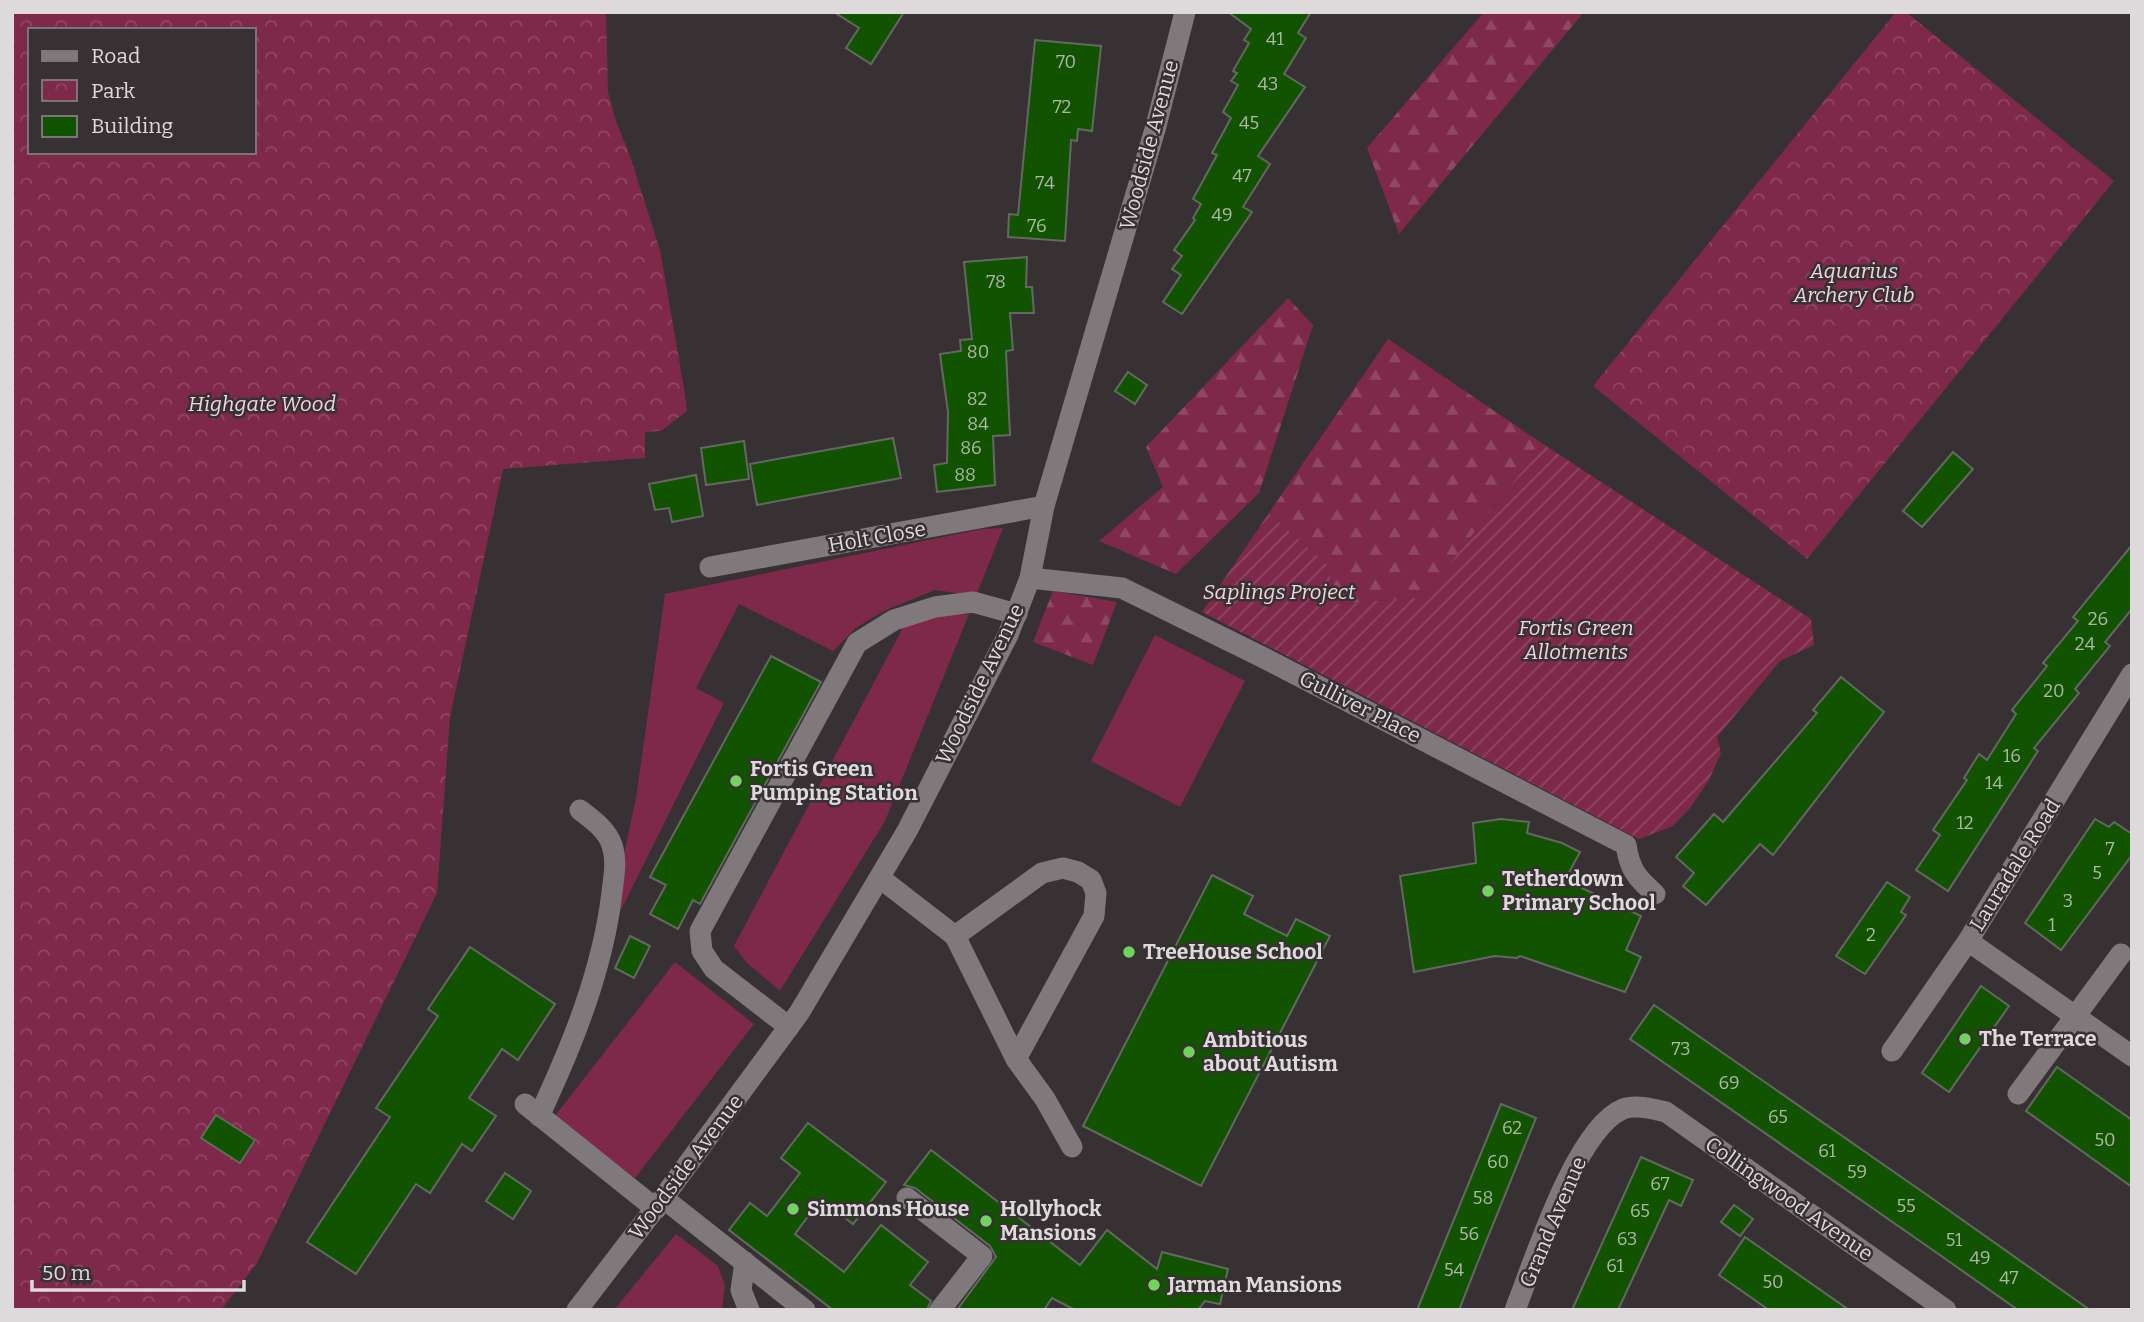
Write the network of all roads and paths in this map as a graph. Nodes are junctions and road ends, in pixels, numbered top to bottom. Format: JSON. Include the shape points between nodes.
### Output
{"nodes":[{"id":1,"x":1185,"y":12,"type":"edge"},
{"id":2,"x":1044,"y":506,"type":"junction"},
{"id":3,"x":710,"y":567,"type":"dead end"},
{"id":4,"x":1030,"y":578,"type":"junction"},
{"id":5,"x":1017,"y":614,"type":"junction"},
{"id":6,"x":2132,"y":674,"type":"edge"},
{"id":7,"x":580,"y":810,"type":"dead end"},
{"id":8,"x":880,"y":878,"type":"junction"},
{"id":9,"x":1655,"y":894,"type":"dead end"},
{"id":10,"x":955,"y":936,"type":"junction"},
{"id":11,"x":1968,"y":941,"type":"junction"},
{"id":12,"x":2121,"y":954,"type":"dead end"},
{"id":13,"x":2073,"y":1017,"type":"junction"},
{"id":14,"x":789,"y":1027,"type":"junction"},
{"id":15,"x":1892,"y":1051,"type":"dead end"},
{"id":16,"x":2132,"y":1056,"type":"edge"},
{"id":17,"x":1016,"y":1059,"type":"junction"},
{"id":18,"x":2018,"y":1094,"type":"dead end"},
{"id":19,"x":1625,"y":1108,"type":"joint"},
{"id":20,"x":1072,"y":1147,"type":"dead end"},
{"id":21,"x":907,"y":1198,"type":"dead end"},
{"id":22,"x":660,"y":1203,"type":"junction"},
{"id":23,"x":745,"y":1262,"type":"junction"},
{"id":24,"x":577,"y":1310,"type":"edge"},
{"id":25,"x":749,"y":1310,"type":"edge"},
{"id":26,"x":805,"y":1310,"type":"edge"},
{"id":27,"x":940,"y":1310,"type":"edge"},
{"id":28,"x":1515,"y":1310,"type":"edge"},
{"id":29,"x":1946,"y":1310,"type":"edge"}],
"edges":[{"from":1,"to":2,"type":"street","name":"Woodside Avenue"},
{"from":2,"to":3,"type":"street","name":"Holt Close"},
{"from":2,"to":4,"type":"street","name":"Woodside Avenue"},
{"from":4,"to":5,"type":"street","name":"Woodside Avenue"},
{"from":4,"to":9,"type":"street","name":"Gulliver Place","via":[[1122,588],[1262,657],[1619,840],[1626,845],[1638,879]]},
{"from":5,"to":8,"type":"street","name":"Woodside Avenue"},
{"from":5,"to":14,"type":"street","via":[[973,602],[935,607],[894,620],[857,643],[700,931],[702,951],[714,969]]},
{"from":6,"to":11,"type":"street","name":"Lauradale Road"},
{"from":7,"to":22,"type":"street","via":[[612,842],[616,862],[610,910],[561,1069],[532,1110]]},
{"from":8,"to":10,"type":"street"},
{"from":8,"to":14,"type":"street","name":"Woodside Avenue"},
{"from":10,"to":17,"type":"street"},
{"from":10,"to":17,"type":"street","via":[[1042,873],[1063,868],[1091,880],[1096,893],[1094,916]]},
{"from":11,"to":13,"type":"street"},
{"from":11,"to":15,"type":"street","name":"Lauradale Road"},
{"from":12,"to":13,"type":"street"},
{"from":13,"to":16,"type":"street"},
{"from":13,"to":18,"type":"street"},
{"from":14,"to":22,"type":"street","name":"Woodside Avenue"},
{"from":17,"to":20,"type":"street"},
{"from":19,"to":28,"type":"street","name":"Grand Avenue","via":[[1601,1125],[1575,1163]]},
{"from":19,"to":29,"type":"street","name":"Collingwood Avenue","via":[[1666,1112]]},
{"from":21,"to":27,"type":"street","via":[[982,1256]]},
{"from":22,"to":23,"type":"street"},
{"from":22,"to":24,"type":"street","name":"Woodside Avenue"},
{"from":23,"to":25,"type":"street","via":[[741,1290]]},
{"from":23,"to":26,"type":"street"}]}
